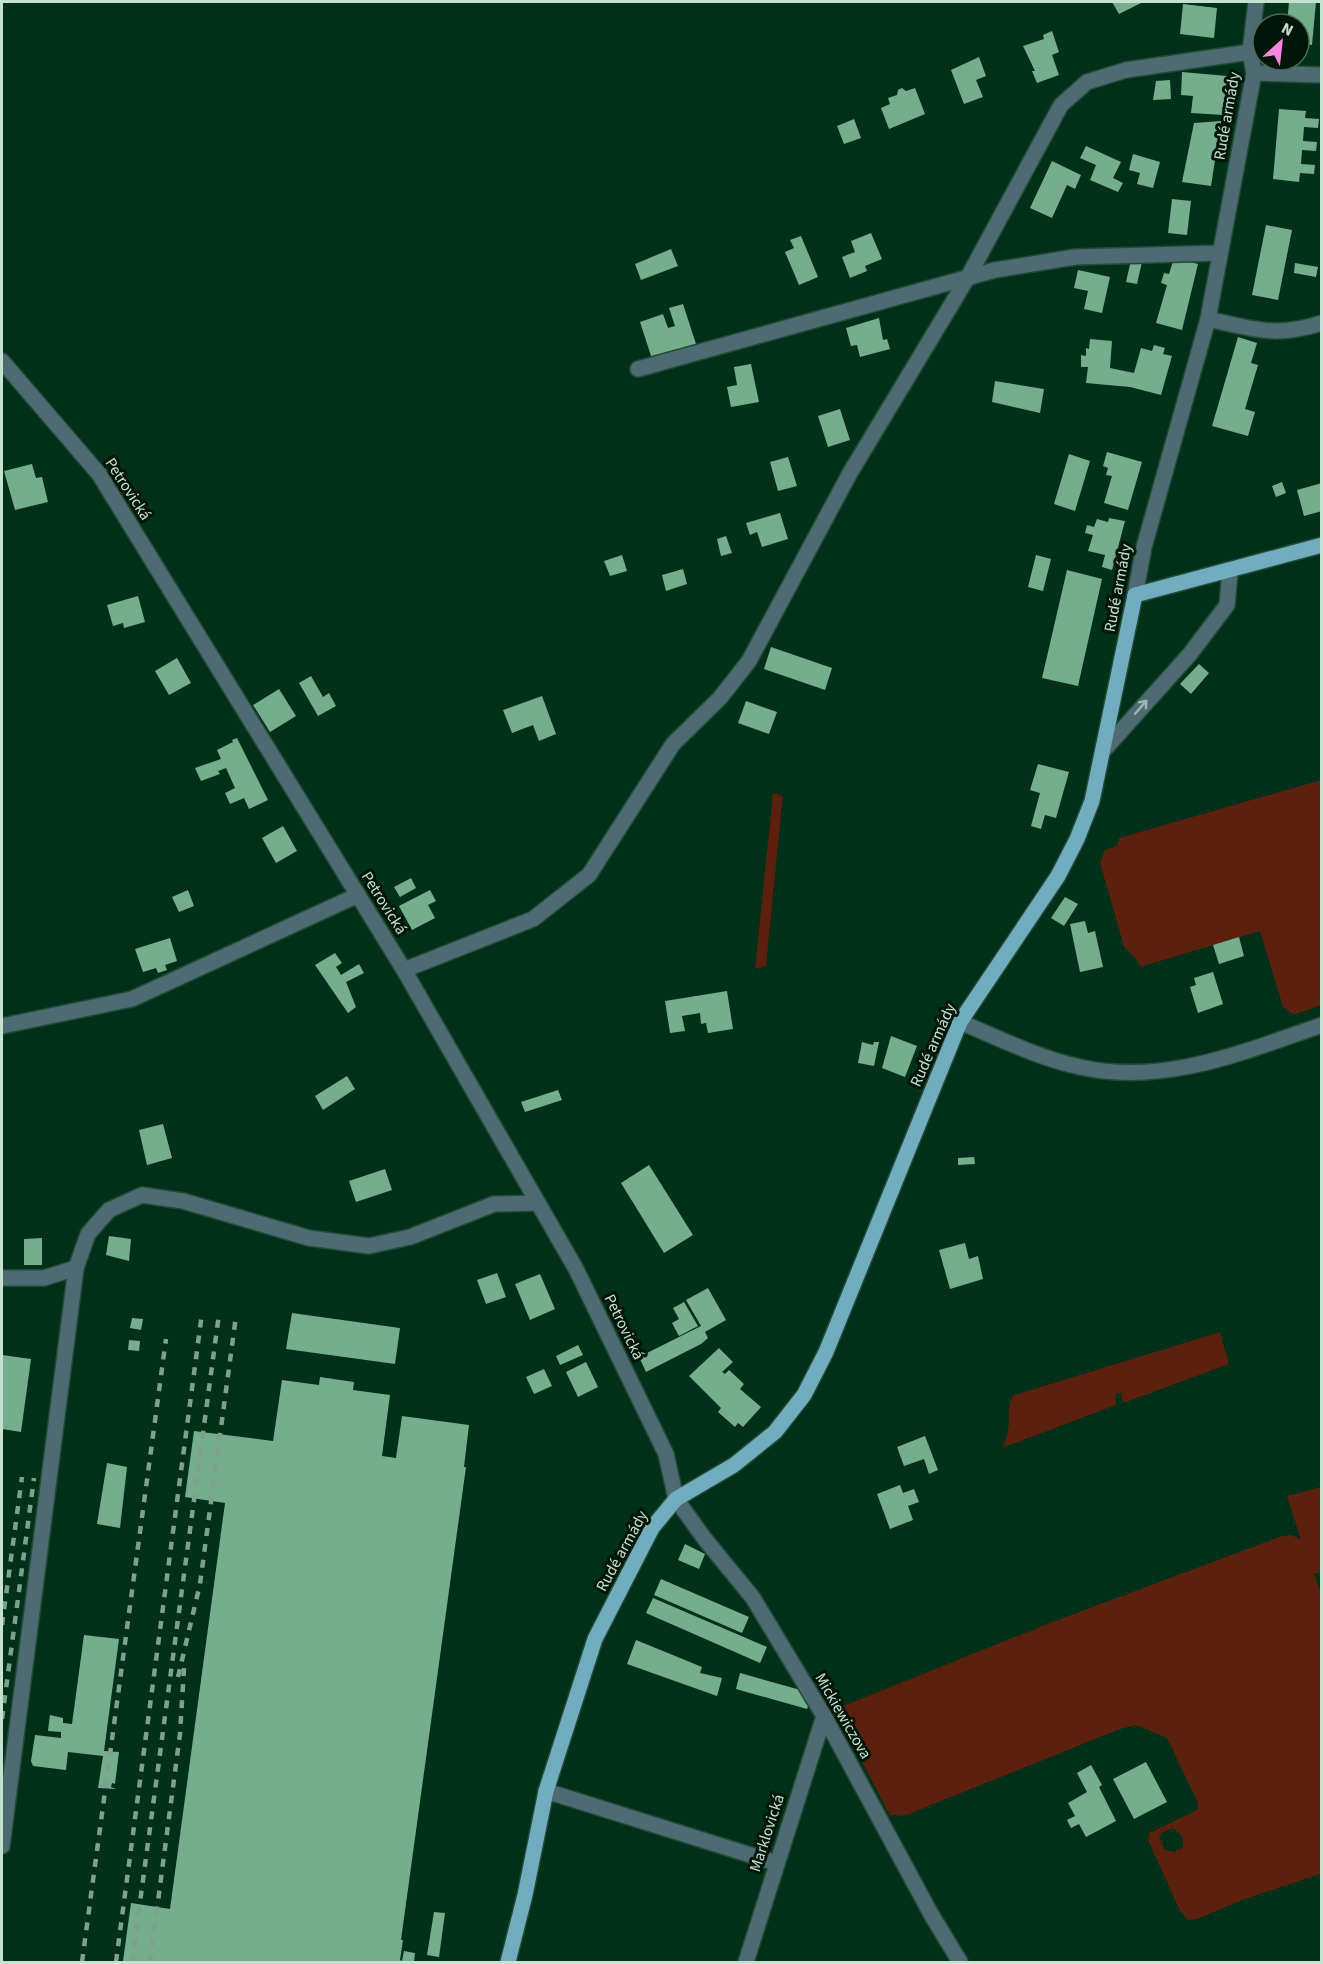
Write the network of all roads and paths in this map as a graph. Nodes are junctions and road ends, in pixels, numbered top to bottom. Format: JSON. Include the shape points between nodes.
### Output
{"nodes":[{"id":1,"x":1256,"y":2,"type":"edge"},
{"id":2,"x":1250,"y":52,"type":"junction"},
{"id":3,"x":1254,"y":73,"type":"junction"},
{"id":4,"x":1322,"y":75,"type":"edge"},
{"id":5,"x":1220,"y":253,"type":"junction"},
{"id":6,"x":968,"y":277,"type":"junction"},
{"id":7,"x":1208,"y":319,"type":"junction"},
{"id":8,"x":1322,"y":323,"type":"edge"},
{"id":9,"x":2,"y":361,"type":"edge"},
{"id":10,"x":639,"y":369,"type":"dead end"},
{"id":11,"x":1322,"y":546,"type":"edge"},
{"id":12,"x":1230,"y":572,"type":"junction"},
{"id":13,"x":1136,"y":595,"type":"junction"},
{"id":14,"x":1103,"y":751,"type":"junction"},
{"id":15,"x":357,"y":895,"type":"junction"},
{"id":16,"x":404,"y":970,"type":"junction"},
{"id":17,"x":960,"y":1022,"type":"junction"},
{"id":18,"x":1322,"y":1025,"type":"edge"},
{"id":19,"x":2,"y":1026,"type":"edge"},
{"id":20,"x":538,"y":1203,"type":"junction"},
{"id":21,"x":76,"y":1268,"type":"junction"},
{"id":22,"x":2,"y":1278,"type":"edge"},
{"id":23,"x":676,"y":1499,"type":"junction"},
{"id":24,"x":824,"y":1716,"type":"junction"},
{"id":25,"x":546,"y":1791,"type":"junction"},
{"id":26,"x":2,"y":1846,"type":"edge"},
{"id":27,"x":776,"y":1863,"type":"junction"},
{"id":28,"x":508,"y":1962,"type":"edge"},
{"id":29,"x":746,"y":1962,"type":"edge"},
{"id":30,"x":960,"y":1962,"type":"edge"}],
"edges":[{"from":1,"to":2,"type":"street","name":"Rudé armády"},
{"from":2,"to":3,"type":"street","name":"Rudé armády"},
{"from":2,"to":6,"type":"street","via":[[1126,70],[1087,82],[1060,105]]},
{"from":3,"to":4,"type":"street"},
{"from":3,"to":5,"type":"street","name":"Rudé armády"},
{"from":5,"to":6,"type":"street","via":[[1075,257]]},
{"from":5,"to":7,"type":"street","name":"Rudé armády"},
{"from":6,"to":10,"type":"street"},
{"from":6,"to":16,"type":"street","via":[[850,473],[749,661],[720,698],[673,744],[589,875],[533,919]]},
{"from":7,"to":8,"type":"street","via":[[1270,333]]},
{"from":7,"to":13,"type":"street","name":"Rudé armády","via":[[1156,502]]},
{"from":9,"to":15,"type":"street","name":"Petrovická","via":[[99,474]]},
{"from":11,"to":12,"type":"main road"},
{"from":12,"to":13,"type":"main road"},
{"from":14,"to":12,"type":"street","one_way":true,"via":[[1190,654],[1227,604]]},
{"from":13,"to":14,"type":"main road","name":"Rudé armády"},
{"from":14,"to":17,"type":"main road","name":"Rudé armády","via":[[1092,801],[1058,876]]},
{"from":15,"to":16,"type":"street","name":"Petrovická"},
{"from":15,"to":19,"type":"street","via":[[132,999]]},
{"from":16,"to":20,"type":"street","name":"Petrovická"},
{"from":17,"to":18,"type":"street","via":[[1041,1056],[1082,1068],[1131,1072],[1179,1071]]},
{"from":17,"to":23,"type":"main road","name":"Rudé armády","via":[[826,1352],[804,1395],[775,1432],[734,1466]]},
{"from":20,"to":21,"type":"street","via":[[494,1204],[410,1237],[369,1246],[309,1238],[183,1201],[142,1196],[109,1210],[88,1234]]},
{"from":20,"to":23,"type":"street","name":"Petrovická","via":[[576,1269],[666,1454]]},
{"from":21,"to":22,"type":"street","via":[[44,1278]]},
{"from":21,"to":26,"type":"street"},
{"from":23,"to":24,"type":"street","name":"Mickiewiczova","via":[[753,1598]]},
{"from":23,"to":25,"type":"main road","name":"Rudé armády","via":[[652,1528],[595,1639]]},
{"from":24,"to":27,"type":"street","name":"Marklovická"},
{"from":24,"to":30,"type":"street","name":"Mickiewiczova"},
{"from":25,"to":27,"type":"street"},
{"from":25,"to":28,"type":"main road","name":"Rudé armády"},
{"from":27,"to":29,"type":"street","name":"Marklovická"}]}
